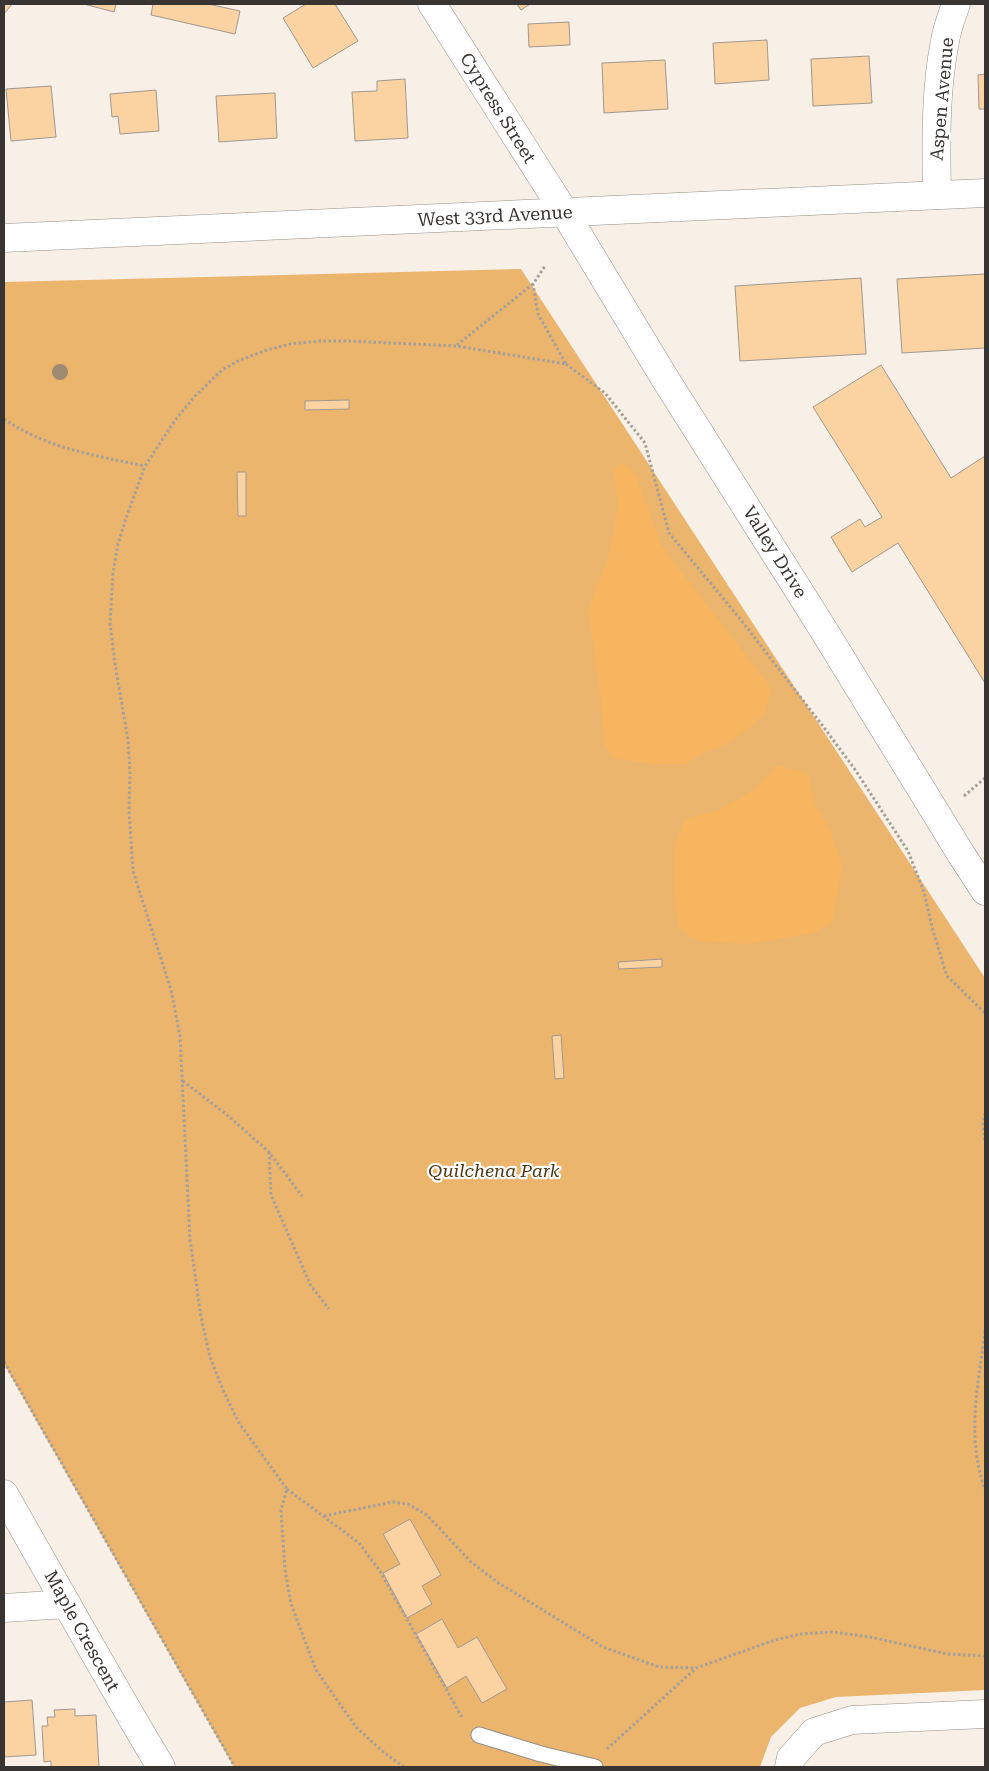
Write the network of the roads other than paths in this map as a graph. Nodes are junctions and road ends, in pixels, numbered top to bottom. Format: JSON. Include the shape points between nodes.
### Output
{"nodes":[{"id":1,"x":432,"y":4,"type":"edge"},
{"id":2,"x":956,"y":4,"type":"edge"},
{"id":3,"x":985,"y":193,"type":"edge"},
{"id":4,"x":937,"y":195,"type":"junction"},
{"id":5,"x":565,"y":213,"type":"junction"},
{"id":6,"x":4,"y":238,"type":"edge"},
{"id":7,"x":985,"y":891,"type":"edge"},
{"id":8,"x":4,"y":1494,"type":"edge"},
{"id":9,"x":67,"y":1604,"type":"junction"},
{"id":10,"x":4,"y":1608,"type":"edge"},
{"id":11,"x":985,"y":1714,"type":"edge"},
{"id":12,"x":479,"y":1735,"type":"dead end"},
{"id":13,"x":790,"y":1763,"type":"edge"},
{"id":14,"x":161,"y":1767,"type":"edge"},
{"id":15,"x":593,"y":1767,"type":"edge"}],
"edges":[{"from":1,"to":5,"type":"street","name":"Cypress Street"},
{"from":2,"to":4,"type":"street","name":"Aspen Avenue","via":[[945,40],[940,85]]},
{"from":3,"to":4,"type":"street","name":"West 33rd Avenue"},
{"from":4,"to":5,"type":"street","name":"West 33rd Avenue"},
{"from":5,"to":6,"type":"street","name":"West 33rd Avenue"},
{"from":5,"to":7,"type":"street","name":"Valley Drive","via":[[669,386]]},
{"from":8,"to":9,"type":"street","name":"Maple Crescent"},
{"from":9,"to":10,"type":"street"},
{"from":9,"to":14,"type":"street","name":"Maple Crescent"},
{"from":11,"to":13,"type":"street","via":[[852,1720],[814,1732]]},
{"from":12,"to":15,"type":"lane"}]}
